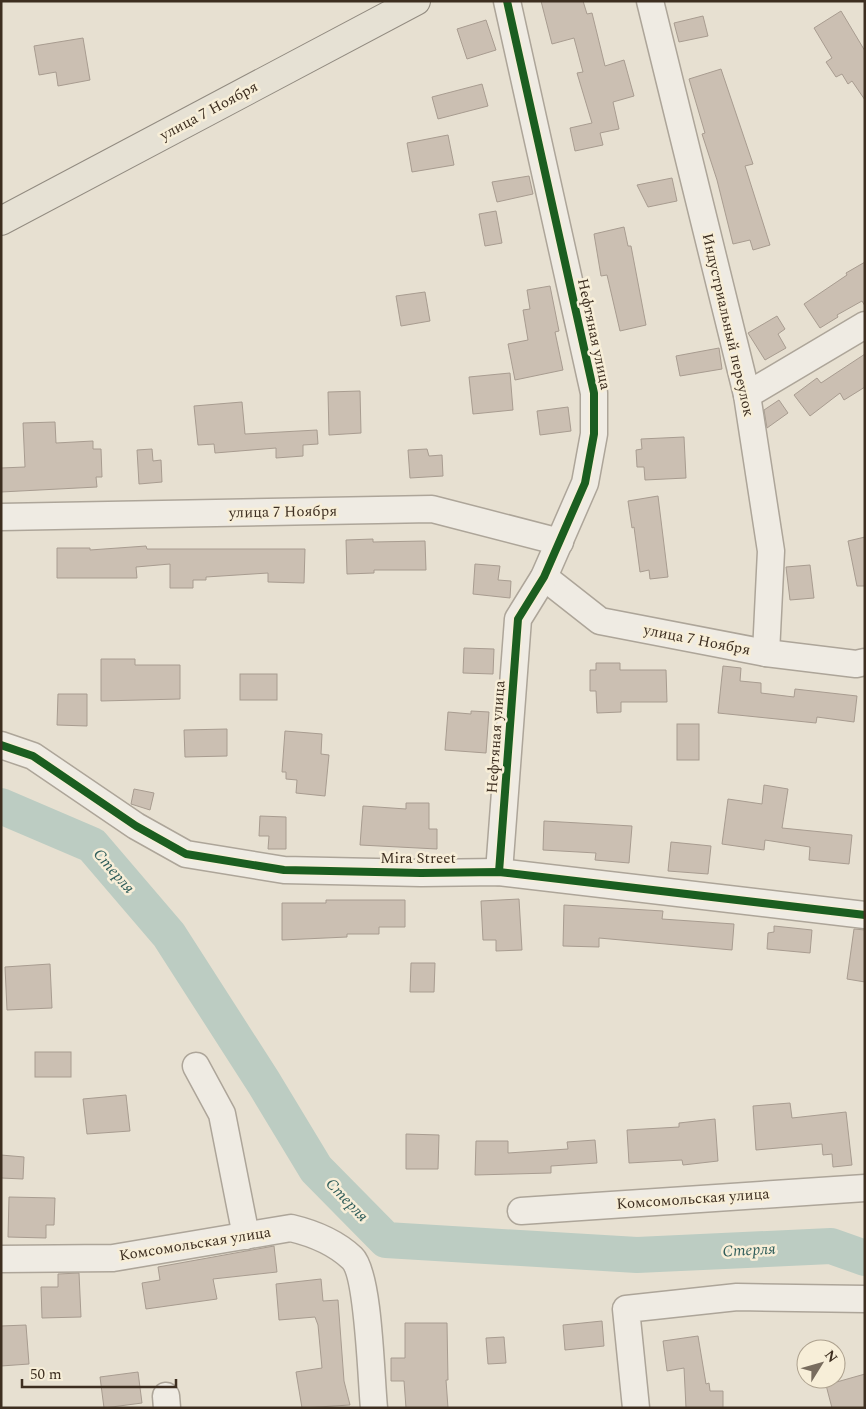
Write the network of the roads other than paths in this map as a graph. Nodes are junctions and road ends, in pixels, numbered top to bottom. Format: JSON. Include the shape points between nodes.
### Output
{"nodes":[{"id":1,"x":416,"y":1,"type":"edge"},
{"id":2,"x":507,"y":1,"type":"edge"},
{"id":3,"x":650,"y":1,"type":"edge"},
{"id":4,"x":1,"y":221,"type":"edge"},
{"id":5,"x":865,"y":324,"type":"edge"},
{"id":6,"x":747,"y":395,"type":"junction"},
{"id":7,"x":1,"y":517,"type":"edge"},
{"id":8,"x":560,"y":542,"type":"junction"},
{"id":9,"x":544,"y":577,"type":"junction"},
{"id":10,"x":766,"y":653,"type":"junction"},
{"id":11,"x":865,"y":662,"type":"edge"},
{"id":12,"x":1,"y":745,"type":"edge"},
{"id":13,"x":499,"y":872,"type":"junction"},
{"id":14,"x":865,"y":915,"type":"edge"},
{"id":15,"x":196,"y":1066,"type":"dead end"},
{"id":16,"x":865,"y":1188,"type":"edge"},
{"id":17,"x":521,"y":1211,"type":"dead end"},
{"id":18,"x":246,"y":1236,"type":"junction"},
{"id":19,"x":1,"y":1259,"type":"edge"},
{"id":20,"x":865,"y":1299,"type":"edge"},
{"id":21,"x":374,"y":1408,"type":"edge"},
{"id":22,"x":636,"y":1408,"type":"edge"}],
"edges":[{"from":1,"to":4,"type":"main road","name":"улица 7 Ноября"},
{"from":2,"to":8,"type":"street","name":"Нефтяная улица","via":[[594,393],[594,434],[585,483]]},
{"from":3,"to":6,"type":"street","name":"Индустриальный переулок"},
{"from":5,"to":6,"type":"street"},
{"from":6,"to":10,"type":"street","name":"Индустриальный переулок","via":[[771,551]]},
{"from":7,"to":8,"type":"street","name":"улица 7 Ноября","via":[[432,509]]},
{"from":8,"to":9,"type":"street","name":"Нефтяная улица"},
{"from":9,"to":10,"type":"street","name":"улица 7 Ноября","via":[[600,621]]},
{"from":9,"to":13,"type":"street","name":"Нефтяная улица","via":[[518,619]]},
{"from":10,"to":11,"type":"street","name":"улица 7 Ноября","via":[[856,664]]},
{"from":12,"to":13,"type":"street","name":"Mira Street","via":[[33,756],[136,826],[186,854],[284,870]]},
{"from":13,"to":14,"type":"street","name":"Mira Street"},
{"from":15,"to":18,"type":"street","via":[[222,1114]]},
{"from":16,"to":17,"type":"street","name":"Комсомольская улица"},
{"from":18,"to":19,"type":"street","name":"Комсомольская улица","via":[[113,1258]]},
{"from":18,"to":21,"type":"street","name":"Комсомольская улица","via":[[291,1228],[312,1233],[353,1259],[363,1285]]},
{"from":20,"to":22,"type":"street","via":[[737,1297],[626,1309]]}]}
